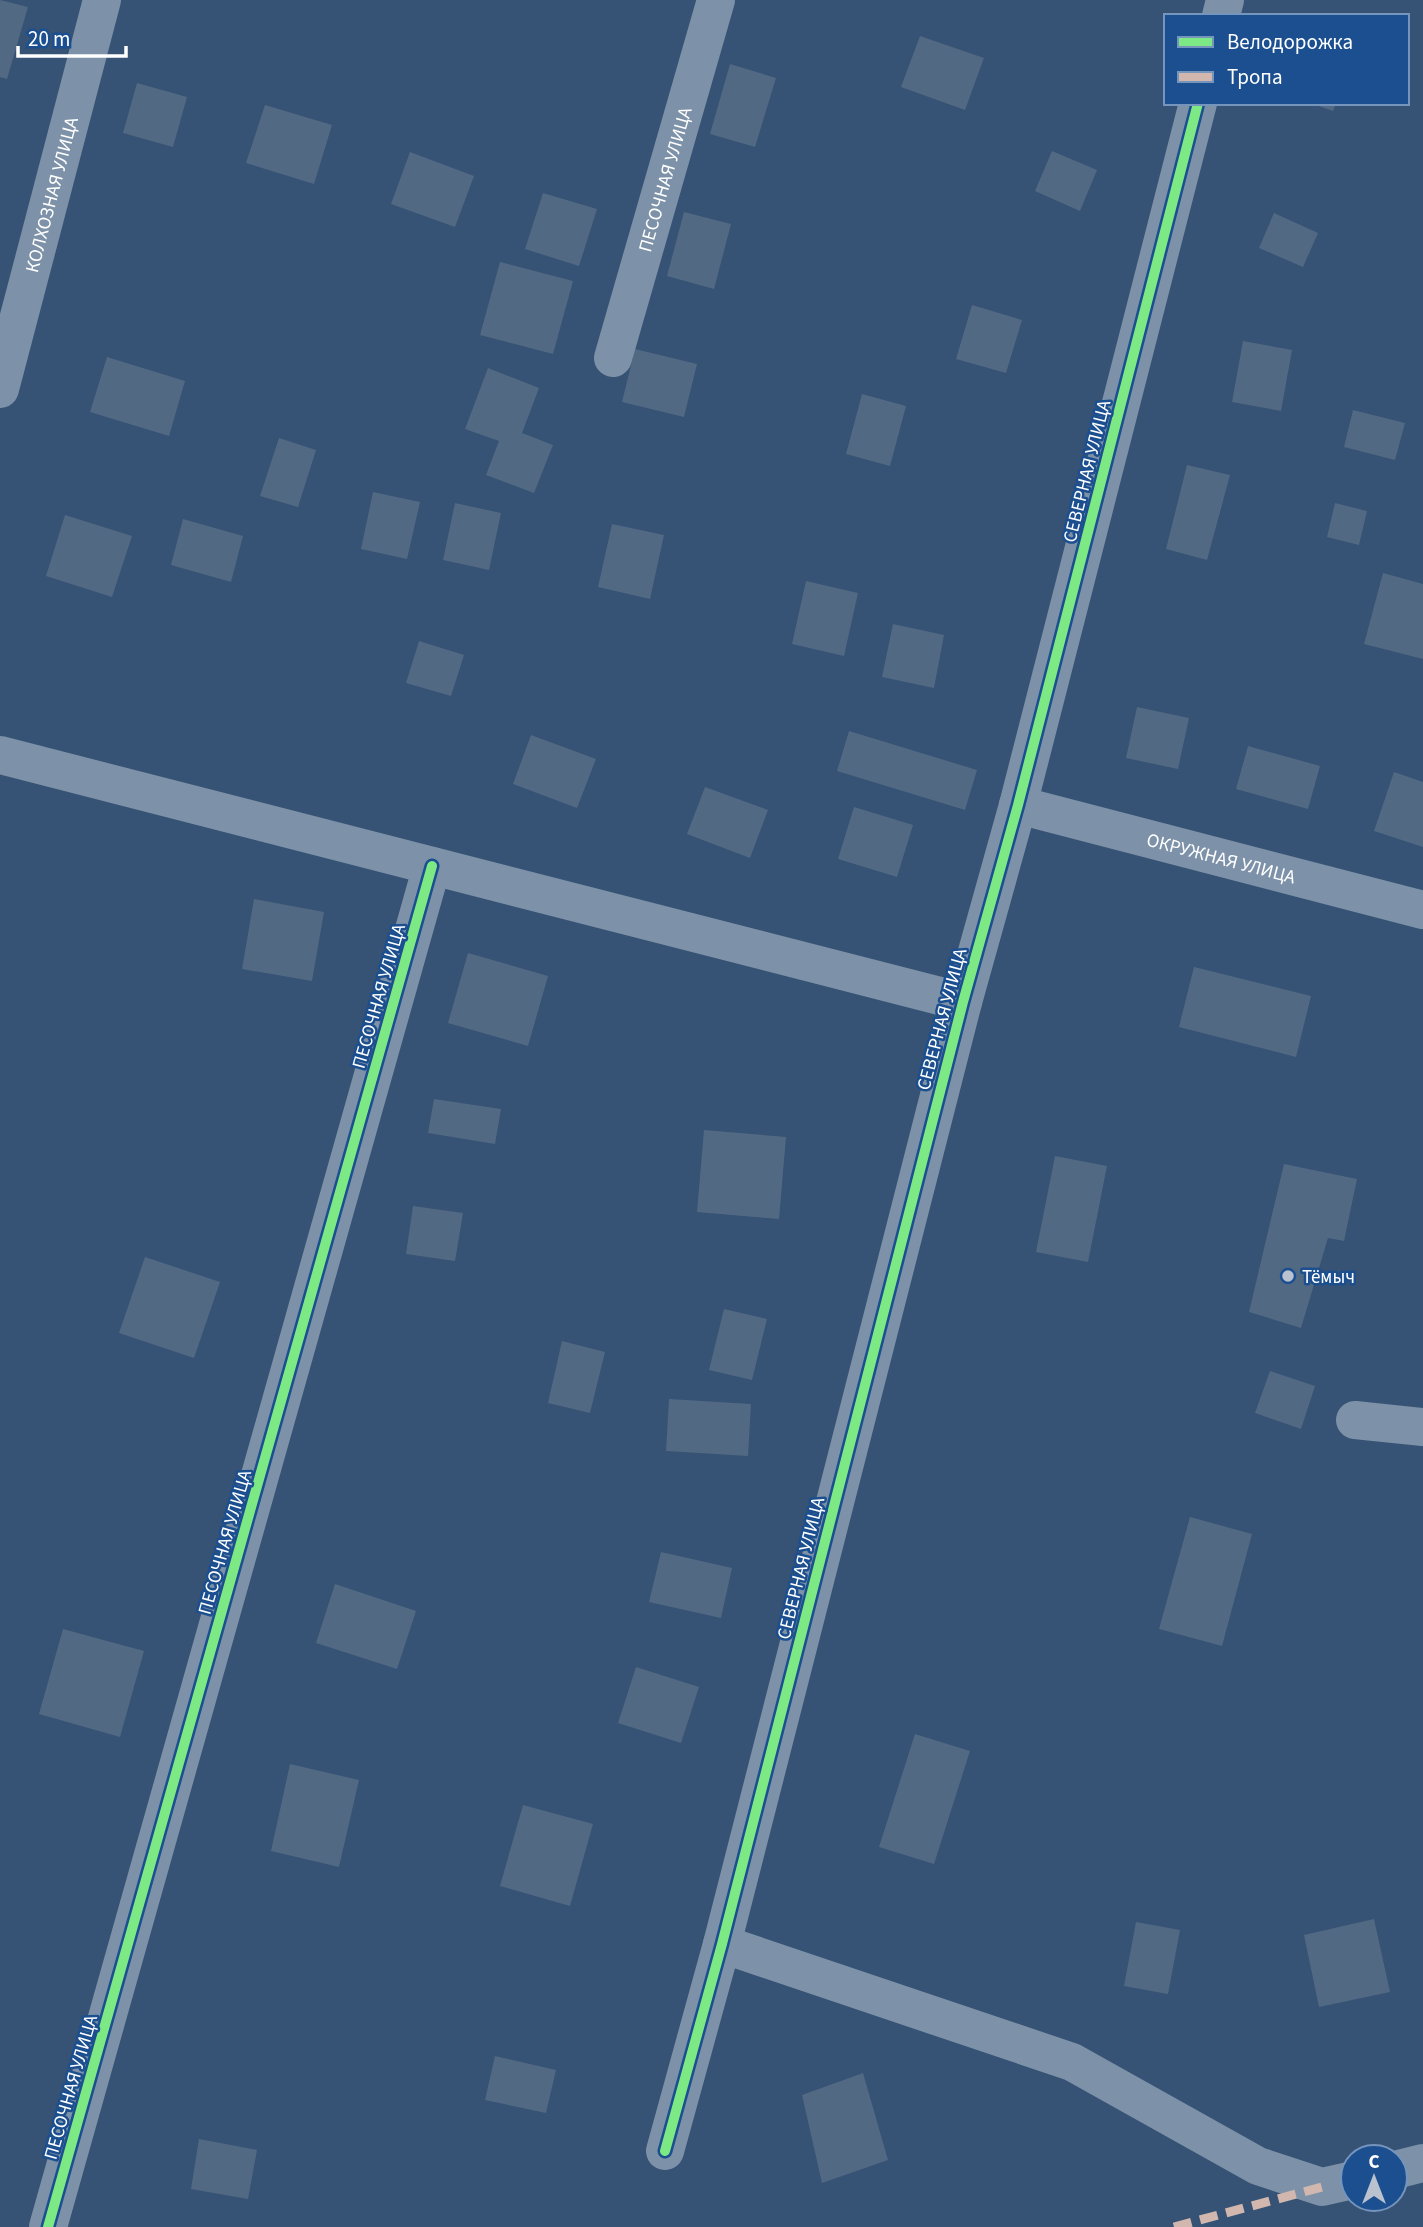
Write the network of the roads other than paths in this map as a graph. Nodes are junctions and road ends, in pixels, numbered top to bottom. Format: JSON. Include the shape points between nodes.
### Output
{"nodes":[{"id":1,"x":102,"y":0,"type":"edge"},
{"id":2,"x":716,"y":0,"type":"edge"},
{"id":3,"x":1197,"y":105,"type":"edge"},
{"id":4,"x":613,"y":358,"type":"dead end"},
{"id":5,"x":0,"y":389,"type":"edge"},
{"id":6,"x":0,"y":755,"type":"edge"},
{"id":7,"x":1018,"y":805,"type":"junction"},
{"id":8,"x":432,"y":866,"type":"junction"},
{"id":9,"x":1423,"y":910,"type":"edge"},
{"id":10,"x":963,"y":1002,"type":"junction"},
{"id":11,"x":1355,"y":1420,"type":"dead end"},
{"id":12,"x":1423,"y":1427,"type":"edge"},
{"id":13,"x":722,"y":1944,"type":"junction"},
{"id":14,"x":665,"y":2151,"type":"dead end"},
{"id":15,"x":1339,"y":2183,"type":"edge"},
{"id":16,"x":48,"y":2227,"type":"edge"}],
"edges":[{"from":1,"to":5,"type":"street","name":"КОЛХОЗНАЯ УЛИЦА"},
{"from":2,"to":4,"type":"street","name":"ПЕСОЧНАЯ УЛИЦА"},
{"from":3,"to":7,"type":"street","name":"СЕВЕРНАЯ УЛИЦА"},
{"from":6,"to":8,"type":"street"},
{"from":7,"to":9,"type":"street","name":"ОКРУЖНАЯ УЛИЦА"},
{"from":7,"to":10,"type":"street","name":"СЕВЕРНАЯ УЛИЦА"},
{"from":8,"to":10,"type":"street"},
{"from":8,"to":16,"type":"street","name":"ПЕСОЧНАЯ УЛИЦА"},
{"from":10,"to":13,"type":"street","name":"СЕВЕРНАЯ УЛИЦА"},
{"from":11,"to":12,"type":"street"},
{"from":13,"to":14,"type":"street","name":"СЕВЕРНАЯ УЛИЦА"},
{"from":13,"to":15,"type":"street","via":[[1072,2062],[1258,2166],[1322,2187]]}]}
